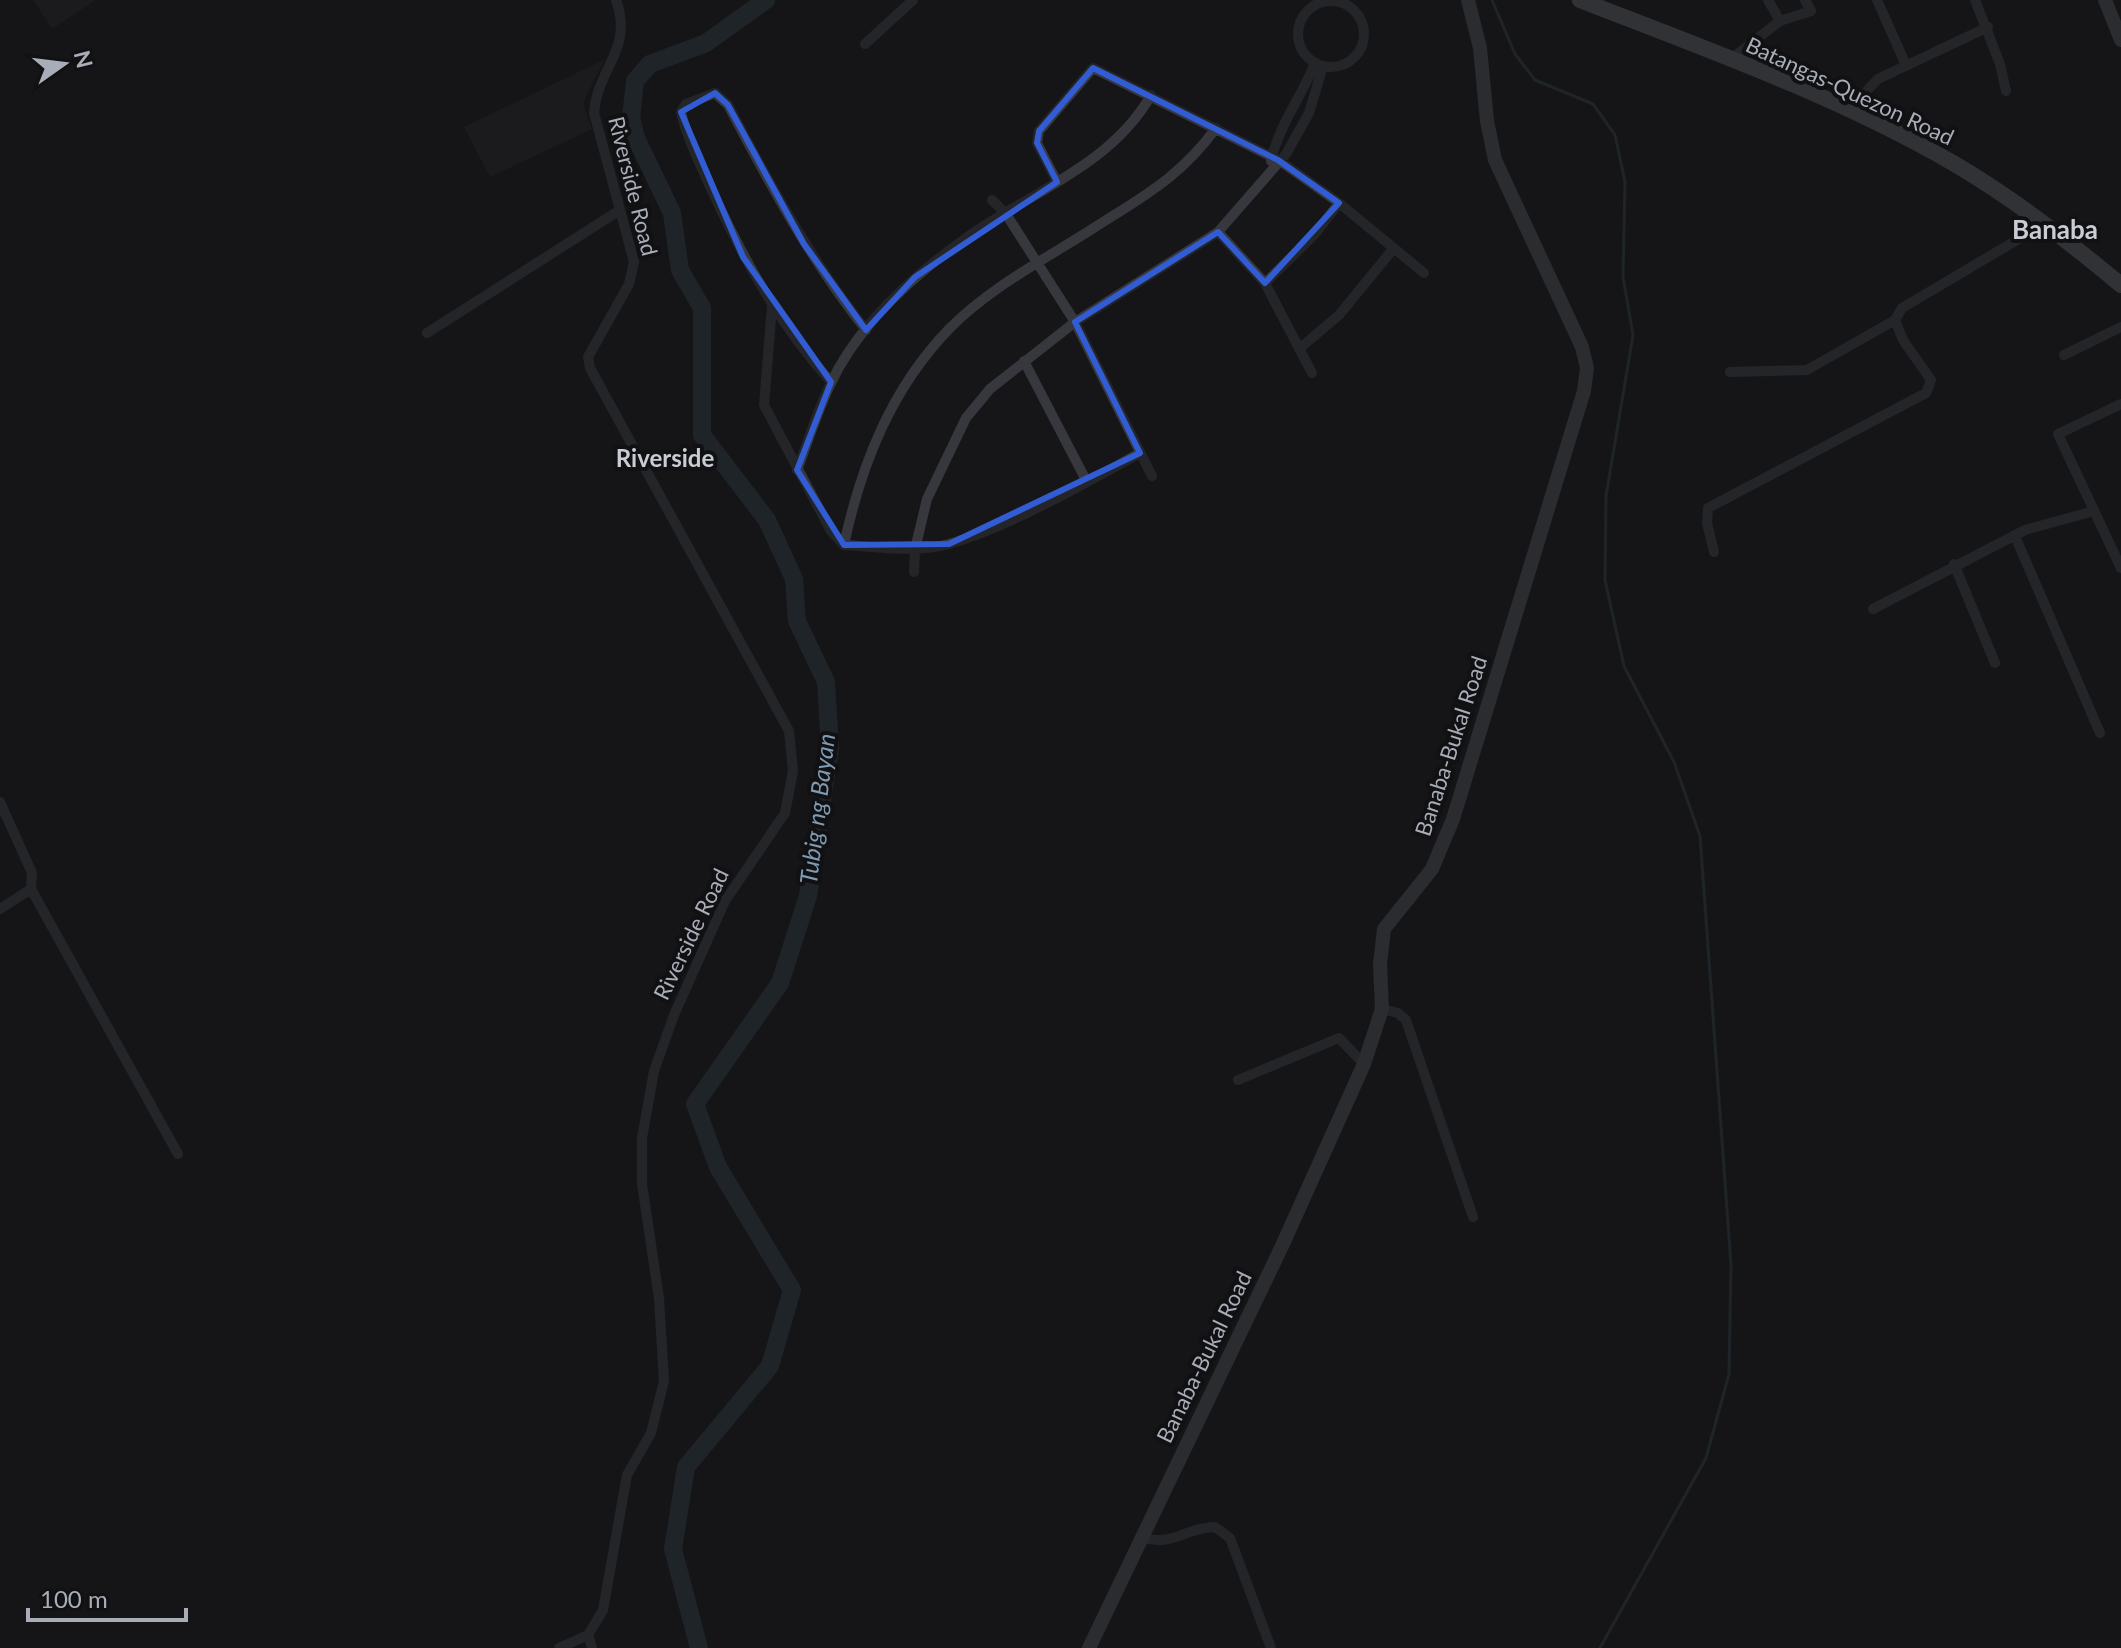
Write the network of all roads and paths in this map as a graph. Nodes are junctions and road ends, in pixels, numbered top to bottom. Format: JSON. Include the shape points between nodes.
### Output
{"nodes":[{"id":1,"x":616,"y":0,"type":"edge"},
{"id":2,"x":913,"y":0,"type":"edge"},
{"id":3,"x":1468,"y":0,"type":"edge"},
{"id":4,"x":1580,"y":0,"type":"edge"},
{"id":5,"x":1768,"y":0,"type":"edge"},
{"id":6,"x":1805,"y":0,"type":"edge"},
{"id":7,"x":1877,"y":0,"type":"edge"},
{"id":8,"x":1975,"y":0,"type":"edge"},
{"id":9,"x":2105,"y":0,"type":"edge"},
{"id":10,"x":1337,"y":1,"type":"edge"},
{"id":11,"x":1352,"y":3,"type":"edge"},
{"id":12,"x":1780,"y":21,"type":"junction"},
{"id":13,"x":1988,"y":27,"type":"junction"},
{"id":14,"x":2120,"y":35,"type":"edge"},
{"id":15,"x":865,"y":44,"type":"dead end"},
{"id":16,"x":1731,"y":59,"type":"junction"},
{"id":17,"x":1319,"y":64,"type":"junction"},
{"id":18,"x":1906,"y":65,"type":"junction"},
{"id":19,"x":2006,"y":91,"type":"dead end"},
{"id":20,"x":1151,"y":95,"type":"junction"},
{"id":21,"x":1849,"y":109,"type":"junction"},
{"id":22,"x":1287,"y":123,"type":"junction"},
{"id":23,"x":1216,"y":128,"type":"junction"},
{"id":24,"x":1299,"y":129,"type":"junction"},
{"id":25,"x":1276,"y":159,"type":"junction"},
{"id":26,"x":1057,"y":182,"type":"junction"},
{"id":27,"x":992,"y":200,"type":"dead end"},
{"id":28,"x":1339,"y":203,"type":"junction"},
{"id":29,"x":620,"y":210,"type":"junction"},
{"id":30,"x":1006,"y":214,"type":"junction"},
{"id":31,"x":2044,"y":224,"type":"junction"},
{"id":32,"x":1218,"y":232,"type":"junction"},
{"id":33,"x":1394,"y":248,"type":"junction"},
{"id":34,"x":1039,"y":263,"type":"junction"},
{"id":35,"x":1424,"y":273,"type":"dead end"},
{"id":36,"x":1265,"y":283,"type":"junction"},
{"id":37,"x":2121,"y":285,"type":"edge"},
{"id":38,"x":772,"y":306,"type":"junction"},
{"id":39,"x":1895,"y":320,"type":"junction"},
{"id":40,"x":1075,"y":322,"type":"junction"},
{"id":41,"x":2121,"y":327,"type":"edge"},
{"id":42,"x":866,"y":330,"type":"junction"},
{"id":43,"x":427,"y":333,"type":"dead end"},
{"id":44,"x":1299,"y":349,"type":"junction"},
{"id":45,"x":2064,"y":355,"type":"dead end"},
{"id":46,"x":1024,"y":361,"type":"junction"},
{"id":47,"x":1730,"y":372,"type":"dead end"},
{"id":48,"x":1312,"y":373,"type":"dead end"},
{"id":49,"x":831,"y":382,"type":"junction"},
{"id":50,"x":2121,"y":404,"type":"edge"},
{"id":51,"x":1140,"y":453,"type":"junction"},
{"id":52,"x":797,"y":470,"type":"junction"},
{"id":53,"x":1152,"y":476,"type":"dead end"},
{"id":54,"x":1087,"y":482,"type":"junction"},
{"id":55,"x":2094,"y":511,"type":"junction"},
{"id":56,"x":2015,"y":536,"type":"junction"},
{"id":57,"x":844,"y":545,"type":"junction"},
{"id":58,"x":915,"y":549,"type":"junction"},
{"id":59,"x":1714,"y":552,"type":"dead end"},
{"id":60,"x":1954,"y":564,"type":"junction"},
{"id":61,"x":2121,"y":568,"type":"edge"},
{"id":62,"x":914,"y":572,"type":"dead end"},
{"id":63,"x":1873,"y":609,"type":"dead end"},
{"id":64,"x":1995,"y":663,"type":"dead end"},
{"id":65,"x":2100,"y":733,"type":"dead end"},
{"id":66,"x":0,"y":802,"type":"edge"},
{"id":67,"x":31,"y":889,"type":"junction"},
{"id":68,"x":0,"y":909,"type":"edge"},
{"id":69,"x":1382,"y":1009,"type":"junction"},
{"id":70,"x":1364,"y":1064,"type":"junction"},
{"id":71,"x":1238,"y":1080,"type":"dead end"},
{"id":72,"x":178,"y":1154,"type":"dead end"},
{"id":73,"x":1473,"y":1217,"type":"dead end"},
{"id":74,"x":1141,"y":1538,"type":"junction"},
{"id":75,"x":588,"y":1635,"type":"junction"},
{"id":76,"x":559,"y":1648,"type":"edge"},
{"id":77,"x":592,"y":1648,"type":"edge"},
{"id":78,"x":1089,"y":1648,"type":"edge"},
{"id":79,"x":1271,"y":1648,"type":"edge"}],
"edges":[{"from":1,"to":29,"type":"street","name":"Riverside Road","via":[[622,40],[595,95],[594,113]]},
{"from":2,"to":15,"type":"street"},
{"from":3,"to":69,"type":"street","name":"Banaba-Bukal Road","via":[[1495,160],[1587,368],[1554,496],[1453,819],[1432,869],[1384,929]]},
{"from":4,"to":16,"type":"main road","name":"Batangas-Quezon Road"},
{"from":5,"to":12,"type":"street"},
{"from":6,"to":12,"type":"street","via":[[1811,11]]},
{"from":7,"to":18,"type":"street"},
{"from":8,"to":13,"type":"street"},
{"from":9,"to":14,"type":"street"},
{"from":10,"to":11,"type":"street"},
{"from":10,"to":17,"type":"street","via":[[1316,5],[1301,20],[1299,42]]},
{"from":11,"to":17,"type":"street","via":[[1364,31],[1361,49],[1348,63]]},
{"from":12,"to":16,"type":"street"},
{"from":13,"to":18,"type":"street"},
{"from":13,"to":19,"type":"street"},
{"from":16,"to":21,"type":"main road","name":"Batangas-Quezon Road"},
{"from":17,"to":22,"type":"street"},
{"from":17,"to":24,"type":"street","via":[[1309,113]]},
{"from":18,"to":21,"type":"street","via":[[1878,79]]},
{"from":20,"to":23,"type":"street"},
{"from":20,"to":26,"type":"street","via":[[1120,136]]},
{"from":20,"to":26,"type":"street","via":[[1093,68],[1039,131],[1037,143]]},
{"from":21,"to":31,"type":"main road","name":"Batangas-Quezon Road","via":[[1954,164]]},
{"from":22,"to":24,"type":"street"},
{"from":22,"to":25,"type":"street"},
{"from":23,"to":25,"type":"street"},
{"from":23,"to":34,"type":"street","via":[[1175,176]]},
{"from":24,"to":25,"type":"street"},
{"from":25,"to":28,"type":"street"},
{"from":25,"to":32,"type":"street"},
{"from":26,"to":30,"type":"street"},
{"from":27,"to":30,"type":"street"},
{"from":28,"to":33,"type":"street"},
{"from":28,"to":36,"type":"street"},
{"from":29,"to":43,"type":"street"},
{"from":29,"to":75,"type":"street","name":"Riverside Road","via":[[634,262],[588,357],[590,368],[789,731],[793,771],[785,813],[725,901],[654,1071],[642,1138],[642,1184],[659,1298],[664,1381],[651,1433],[627,1475],[603,1610]]},
{"from":30,"to":34,"type":"street"},
{"from":30,"to":42,"type":"street","via":[[915,277]]},
{"from":31,"to":37,"type":"main road","name":"Batangas-Quezon Road"},
{"from":31,"to":39,"type":"street","via":[[1902,308]]},
{"from":32,"to":36,"type":"street"},
{"from":32,"to":40,"type":"street"},
{"from":33,"to":35,"type":"street"},
{"from":33,"to":44,"type":"street","via":[[1339,315]]},
{"from":34,"to":40,"type":"street"},
{"from":34,"to":57,"type":"street","via":[[950,327],[921,362],[869,450]]},
{"from":36,"to":44,"type":"street"},
{"from":38,"to":42,"type":"street","via":[[686,135],[681,112],[702,96],[715,93],[728,105],[827,282]]},
{"from":38,"to":49,"type":"street"},
{"from":38,"to":52,"type":"street","via":[[764,405]]},
{"from":39,"to":47,"type":"street","via":[[1807,370]]},
{"from":39,"to":59,"type":"street","via":[[1931,380],[1926,393],[1708,508]]},
{"from":40,"to":46,"type":"street"},
{"from":40,"to":51,"type":"street"},
{"from":41,"to":45,"type":"street"},
{"from":42,"to":49,"type":"street"},
{"from":44,"to":48,"type":"street"},
{"from":46,"to":54,"type":"street"},
{"from":46,"to":58,"type":"street","via":[[966,418],[927,499]]},
{"from":49,"to":52,"type":"street"},
{"from":50,"to":55,"type":"street","via":[[2058,434]]},
{"from":51,"to":53,"type":"street"},
{"from":51,"to":54,"type":"street"},
{"from":52,"to":57,"type":"street"},
{"from":54,"to":58,"type":"street","via":[[960,539]]},
{"from":55,"to":56,"type":"street"},
{"from":55,"to":61,"type":"street"},
{"from":56,"to":60,"type":"street"},
{"from":56,"to":65,"type":"street"},
{"from":57,"to":58,"type":"street"},
{"from":58,"to":62,"type":"street"},
{"from":60,"to":63,"type":"street"},
{"from":60,"to":64,"type":"street"},
{"from":66,"to":67,"type":"street","via":[[32,873]]},
{"from":67,"to":68,"type":"street"},
{"from":67,"to":72,"type":"street"},
{"from":69,"to":70,"type":"street","name":"Banaba-Bukal Road"},
{"from":69,"to":73,"type":"street","via":[[1406,1020]]},
{"from":70,"to":71,"type":"street","via":[[1339,1038]]},
{"from":70,"to":74,"type":"street","name":"Banaba-Bukal Road"},
{"from":74,"to":78,"type":"street","name":"Banaba-Bukal Road"},
{"from":74,"to":79,"type":"street","via":[[1162,1543],[1201,1527],[1215,1527],[1230,1538]]},
{"from":75,"to":76,"type":"street"},
{"from":75,"to":77,"type":"street"}]}
